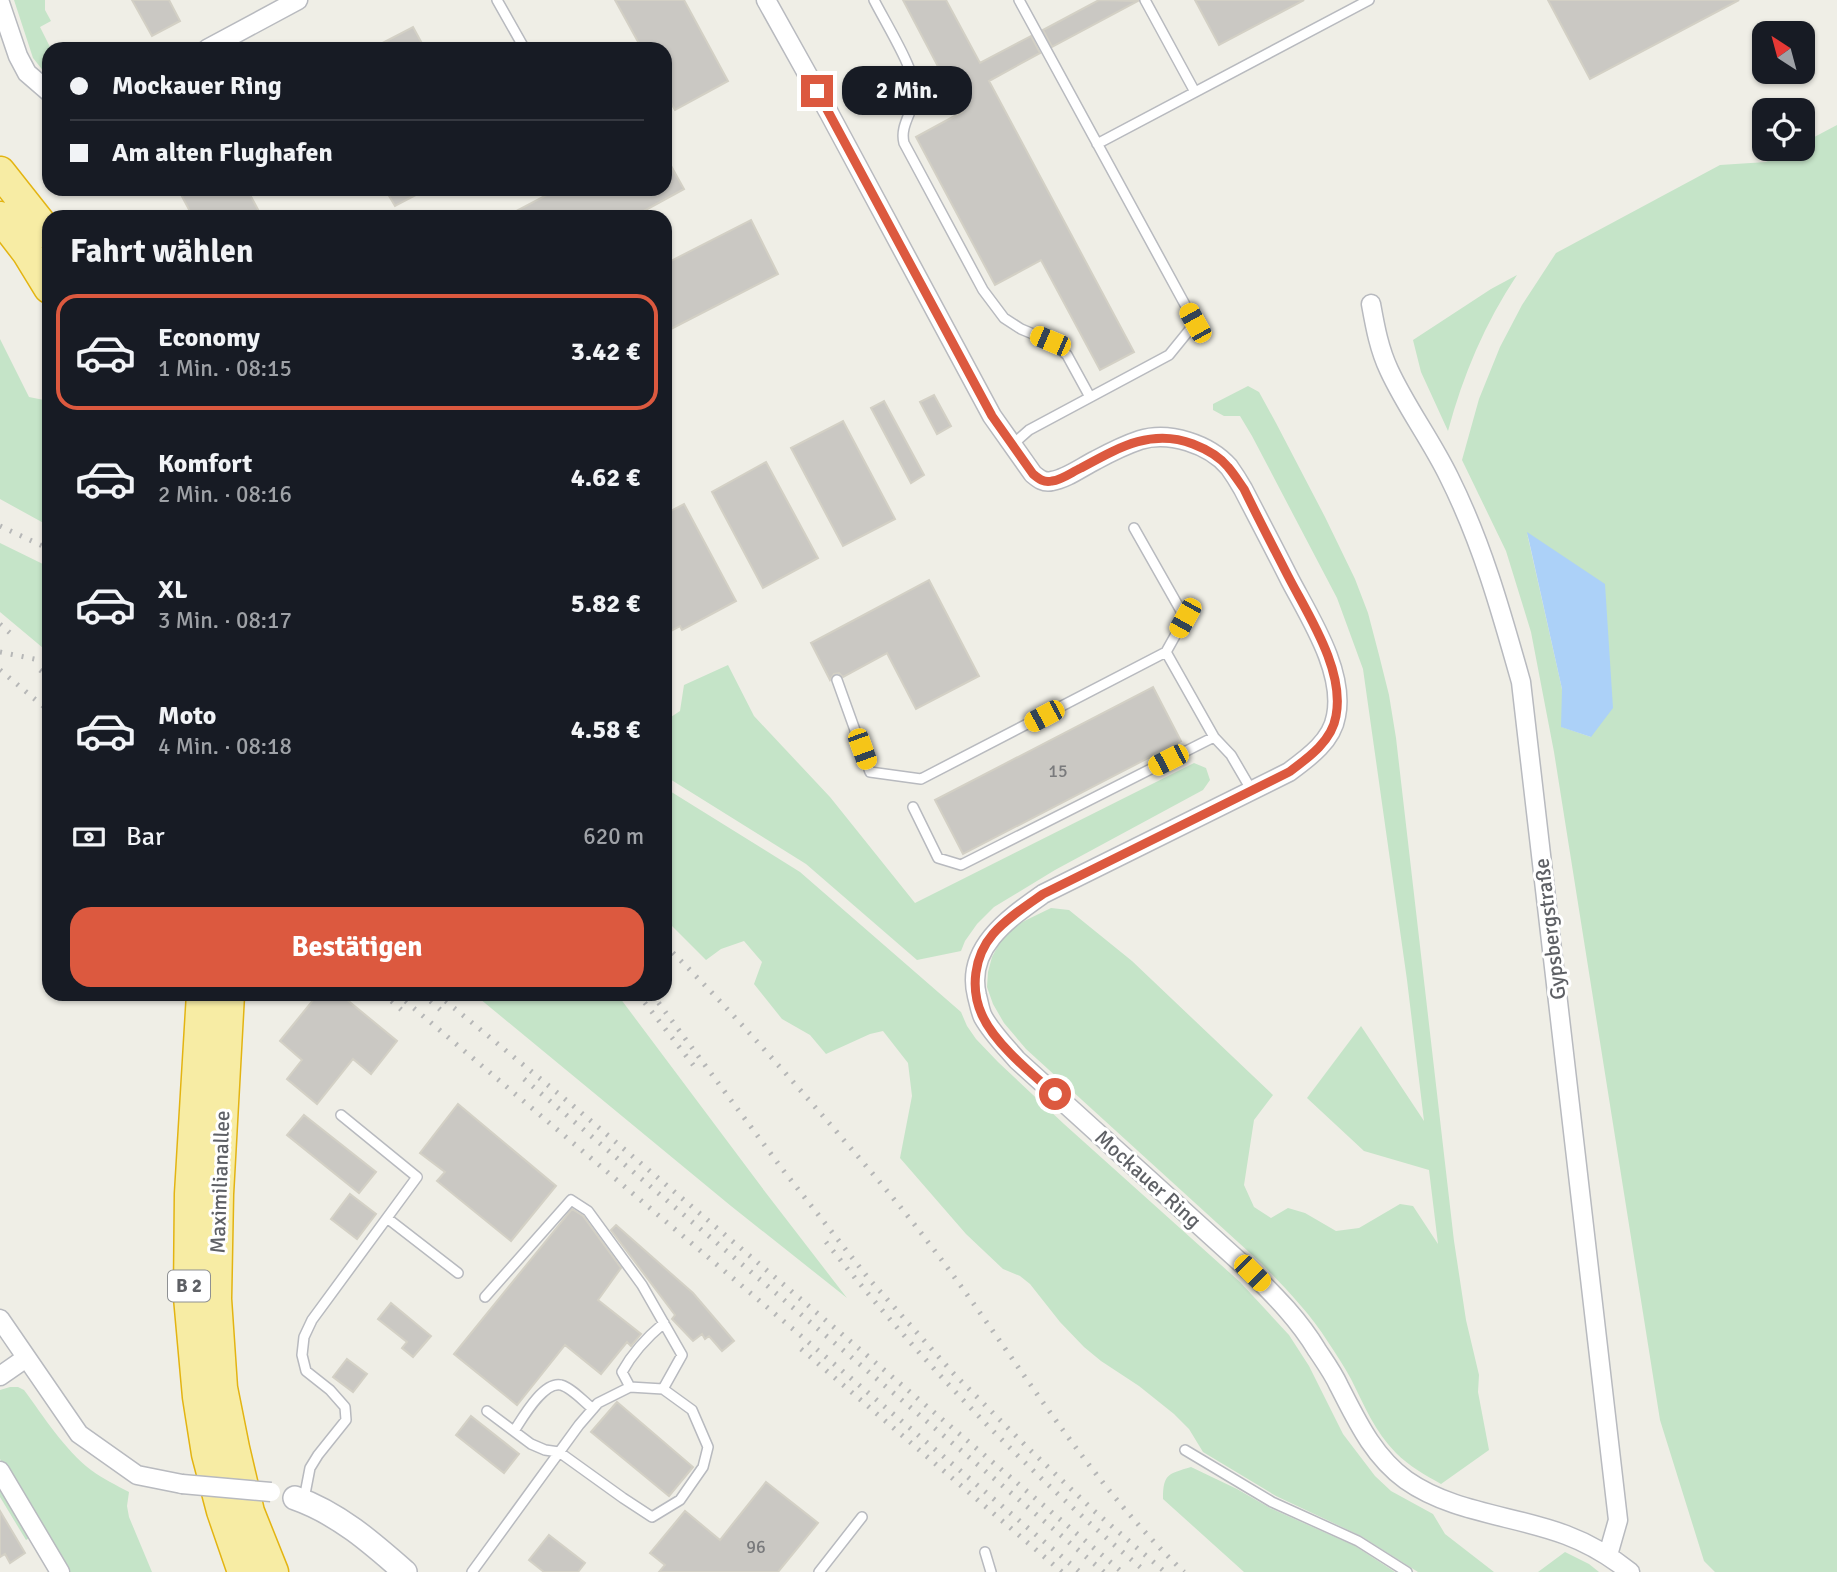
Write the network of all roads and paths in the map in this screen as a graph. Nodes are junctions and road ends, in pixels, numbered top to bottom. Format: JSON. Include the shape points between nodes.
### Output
{"nodes":[{"id":1,"x":298,"y":0,"type":"edge"},
{"id":2,"x":497,"y":0,"type":"edge"},
{"id":3,"x":766,"y":0,"type":"edge"},
{"id":4,"x":874,"y":0,"type":"edge"},
{"id":5,"x":1019,"y":0,"type":"edge"},
{"id":6,"x":1145,"y":0,"type":"edge"},
{"id":7,"x":1369,"y":0,"type":"edge"},
{"id":8,"x":0,"y":3,"type":"edge"},
{"id":9,"x":220,"y":42,"type":"edge"},
{"id":10,"x":521,"y":42,"type":"edge"},
{"id":11,"x":42,"y":86,"type":"edge"},
{"id":12,"x":1195,"y":92,"type":"junction"},
{"id":13,"x":1097,"y":144,"type":"junction"},
{"id":14,"x":0,"y":172,"type":"edge"},
{"id":15,"x":0,"y":217,"type":"edge"},
{"id":16,"x":42,"y":225,"type":"edge"},
{"id":17,"x":42,"y":277,"type":"edge"},
{"id":18,"x":1371,"y":304,"type":"dead end"},
{"id":19,"x":1090,"y":397,"type":"junction"},
{"id":20,"x":1012,"y":445,"type":"junction"},
{"id":21,"x":1134,"y":528,"type":"dead end"},
{"id":22,"x":1167,"y":652,"type":"junction"},
{"id":23,"x":837,"y":680,"type":"dead end"},
{"id":24,"x":1214,"y":737,"type":"junction"},
{"id":25,"x":1252,"y":790,"type":"junction"},
{"id":26,"x":914,"y":807,"type":"dead end"},
{"id":27,"x":202,"y":1001,"type":"edge"},
{"id":28,"x":229,"y":1001,"type":"edge"},
{"id":29,"x":341,"y":1115,"type":"dead end"},
{"id":30,"x":387,"y":1218,"type":"junction"},
{"id":31,"x":458,"y":1273,"type":"dead end"},
{"id":32,"x":485,"y":1297,"type":"dead end"},
{"id":33,"x":0,"y":1319,"type":"edge"},
{"id":34,"x":664,"y":1323,"type":"junction"},
{"id":35,"x":26,"y":1357,"type":"junction"},
{"id":36,"x":0,"y":1376,"type":"edge"},
{"id":37,"x":631,"y":1387,"type":"junction"},
{"id":38,"x":663,"y":1389,"type":"junction"},
{"id":39,"x":593,"y":1409,"type":"junction"},
{"id":40,"x":486,"y":1411,"type":"dead end"},
{"id":41,"x":514,"y":1431,"type":"junction"},
{"id":42,"x":1185,"y":1450,"type":"dead end"},
{"id":43,"x":559,"y":1452,"type":"junction"},
{"id":44,"x":0,"y":1471,"type":"edge"},
{"id":45,"x":300,"y":1500,"type":"junction"},
{"id":46,"x":862,"y":1517,"type":"dead end"},
{"id":47,"x":985,"y":1552,"type":"dead end"},
{"id":48,"x":1608,"y":1555,"type":"junction"},
{"id":49,"x":60,"y":1572,"type":"edge"},
{"id":50,"x":243,"y":1572,"type":"edge"},
{"id":51,"x":273,"y":1572,"type":"edge"},
{"id":52,"x":405,"y":1572,"type":"edge"},
{"id":53,"x":472,"y":1572,"type":"edge"},
{"id":54,"x":819,"y":1572,"type":"edge"},
{"id":55,"x":991,"y":1572,"type":"edge"},
{"id":56,"x":1407,"y":1572,"type":"edge"},
{"id":57,"x":1630,"y":1572,"type":"edge"}],
"edges":[{"from":1,"to":9,"type":"street"},
{"from":2,"to":10,"type":"lane"},
{"from":3,"to":20,"type":"street"},
{"from":4,"to":19,"type":"lane","via":[[915,85],[904,143],[977,278],[1004,318],[1067,355]]},
{"from":5,"to":13,"type":"lane"},
{"from":6,"to":12,"type":"lane"},
{"from":7,"to":12,"type":"lane"},
{"from":8,"to":11,"type":"street","via":[[18,56],[27,73]]},
{"from":12,"to":13,"type":"lane"},
{"from":13,"to":19,"type":"lane","via":[[1195,323],[1169,355]]},
{"from":14,"to":16,"type":"highway"},
{"from":15,"to":17,"type":"highway"},
{"from":18,"to":48,"type":"street","name":"Gypsbergstraße","via":[[1390,372],[1449,476],[1475,535],[1521,682],[1618,1520]]},
{"from":19,"to":20,"type":"lane","via":[[1029,430]]},
{"from":20,"to":25,"type":"street","name":"Mockauer Ring","via":[[1033,474],[1049,482],[1141,439],[1184,440],[1208,449],[1228,466],[1322,643],[1338,696],[1336,718],[1314,753],[1289,772]]},
{"from":21,"to":22,"type":"lane","via":[[1185,618]]},
{"from":22,"to":23,"type":"lane","via":[[921,779],[870,772]]},
{"from":22,"to":24,"type":"lane"},
{"from":24,"to":25,"type":"lane"},
{"from":24,"to":26,"type":"lane","via":[[961,865],[938,858]]},
{"from":25,"to":48,"type":"street","name":"Mockauer Ring","via":[[1043,894],[1012,915],[979,957],[975,989],[981,1014],[1017,1060],[1287,1309],[1386,1463],[1434,1496],[1565,1534]]},
{"from":27,"to":50,"type":"highway","number":"B 2","via":[[189,1297],[207,1454]]},
{"from":28,"to":51,"type":"highway","name":"Maximilianallee","number":"B 2","via":[[216,1299],[222,1388],[249,1512]]},
{"from":29,"to":30,"type":"lane","via":[[417,1177]]},
{"from":30,"to":31,"type":"lane"},
{"from":30,"to":45,"type":"lane","via":[[304,1337],[306,1371],[345,1407],[346,1420],[310,1468]]},
{"from":32,"to":34,"type":"lane","via":[[571,1199],[589,1211]]},
{"from":33,"to":35,"type":"street"},
{"from":34,"to":37,"type":"lane","via":[[645,1339],[622,1372]]},
{"from":34,"to":38,"type":"lane","via":[[682,1355]]},
{"from":35,"to":36,"type":"street"},
{"from":35,"to":45,"type":"street","bridge":true,"via":[[79,1434],[137,1475],[271,1492]]},
{"from":37,"to":38,"type":"lane"},
{"from":37,"to":39,"type":"lane"},
{"from":38,"to":43,"type":"lane","via":[[692,1410],[708,1447],[702,1467],[680,1500],[652,1517]]},
{"from":39,"to":41,"type":"lane","via":[[561,1385],[553,1385]]},
{"from":39,"to":43,"type":"lane"},
{"from":40,"to":41,"type":"lane"},
{"from":41,"to":43,"type":"lane","via":[[531,1444]]},
{"from":42,"to":56,"type":"lane","via":[[1272,1502],[1358,1541]]},
{"from":43,"to":53,"type":"lane"},
{"from":44,"to":49,"type":"street"},
{"from":45,"to":52,"type":"street","via":[[335,1517]]},
{"from":46,"to":54,"type":"lane"},
{"from":47,"to":55,"type":"lane"},
{"from":48,"to":57,"type":"street"}]}
